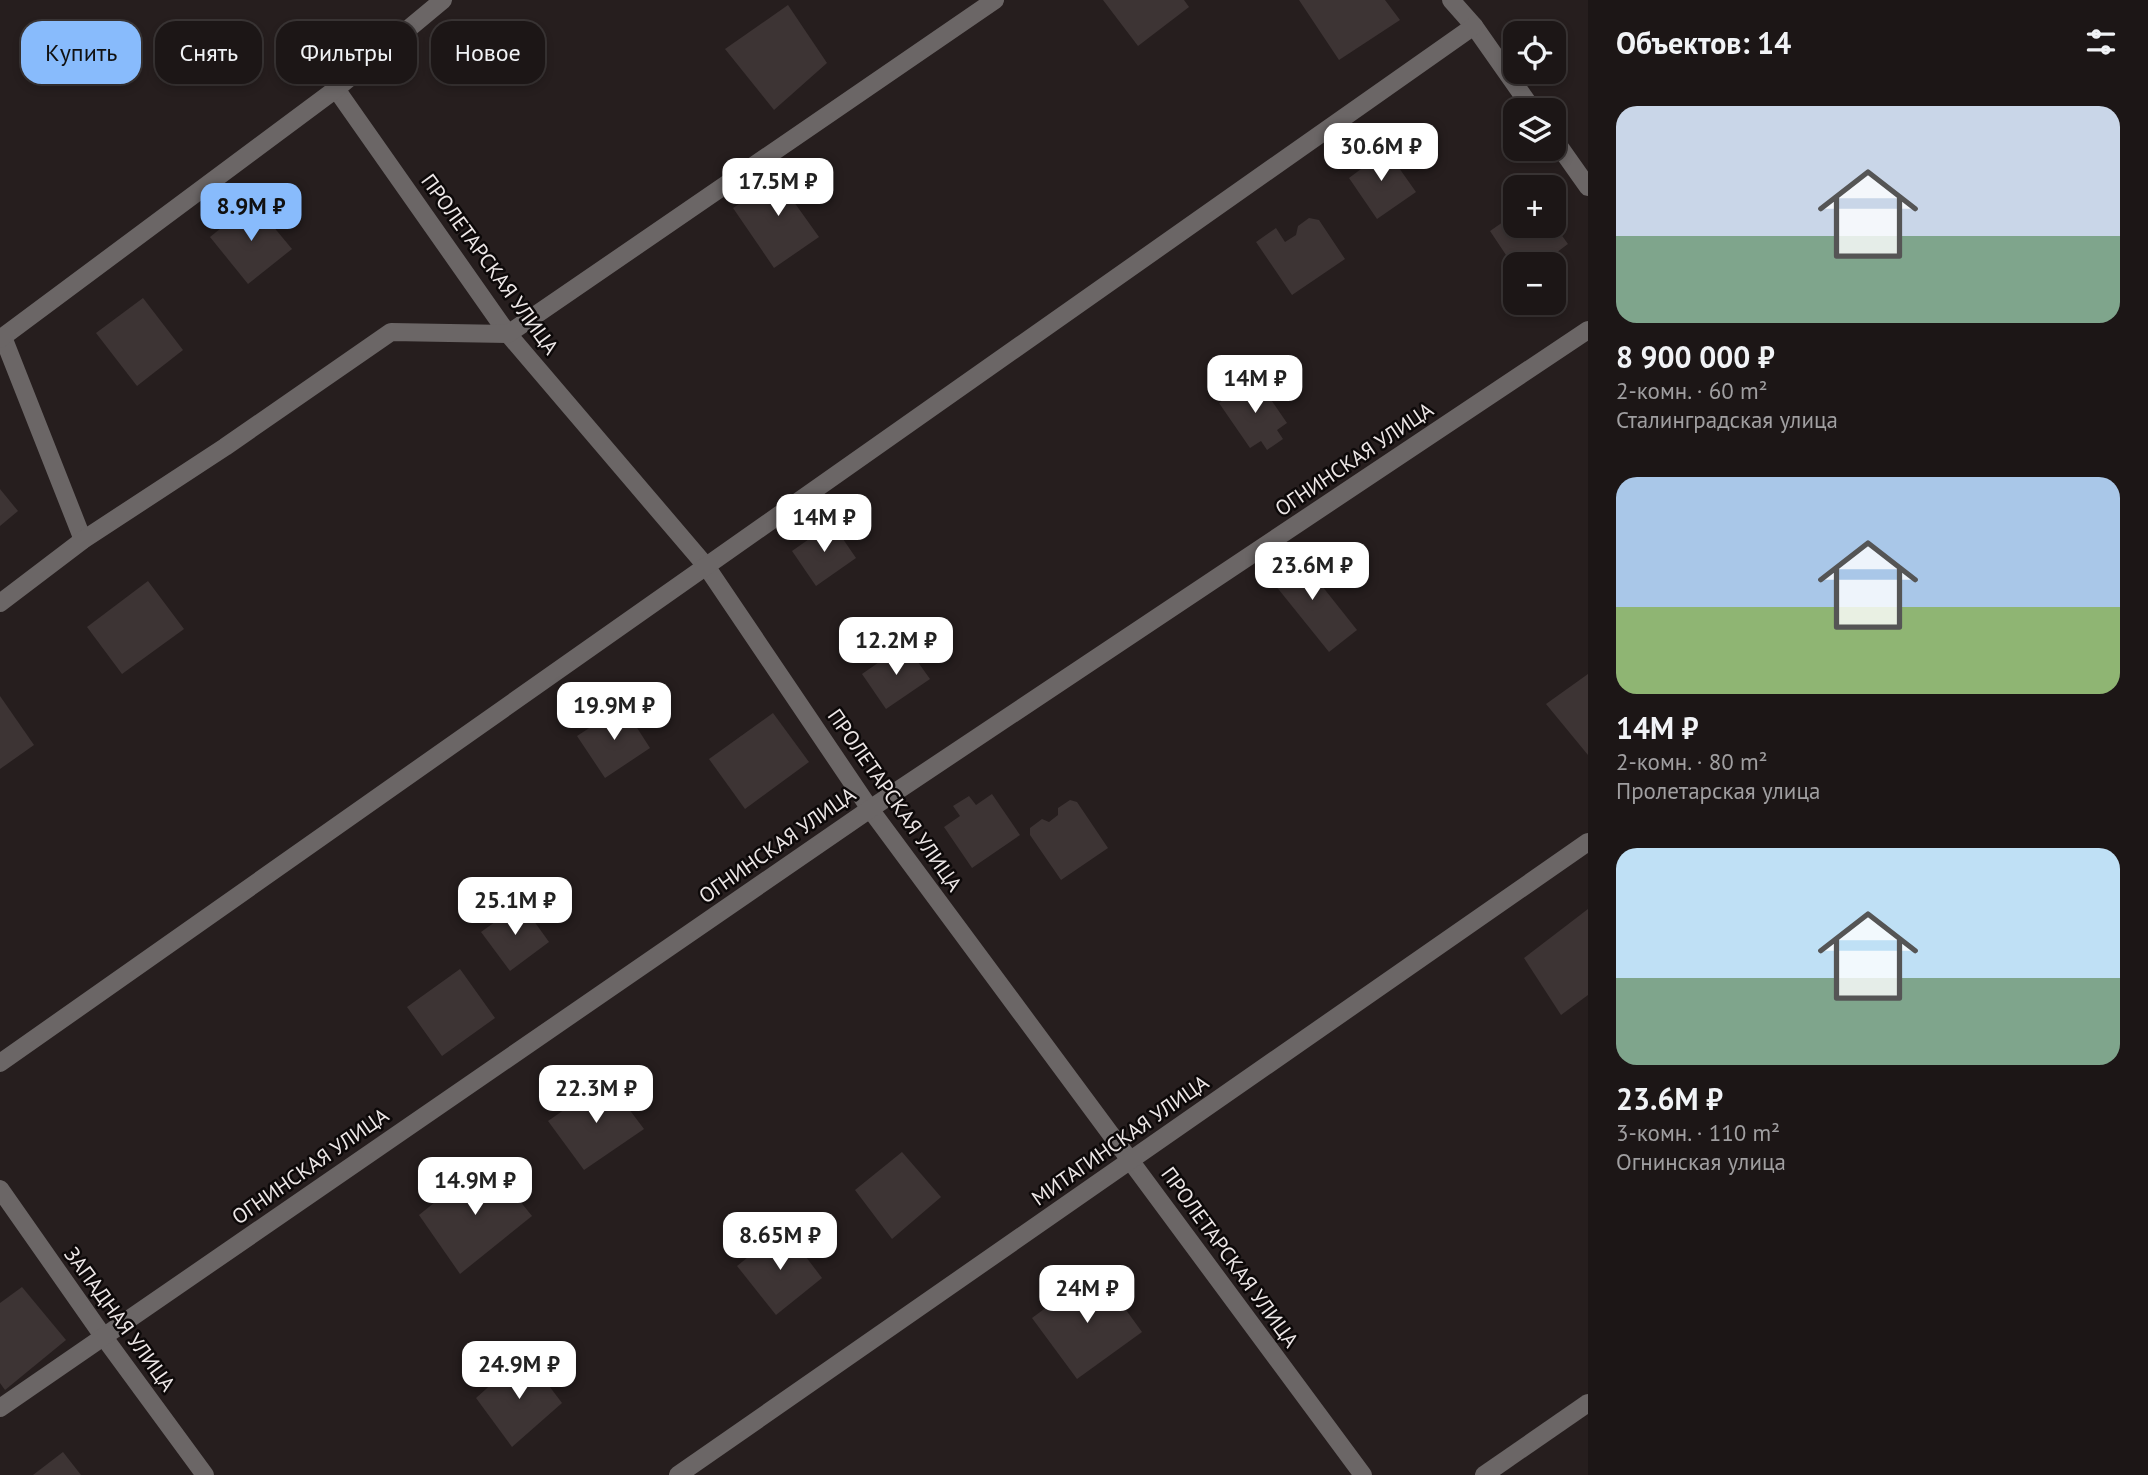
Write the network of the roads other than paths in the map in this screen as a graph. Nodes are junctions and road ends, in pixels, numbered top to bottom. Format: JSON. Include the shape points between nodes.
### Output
{"nodes":[{"id":1,"x":443,"y":0,"type":"edge"},
{"id":2,"x":995,"y":0,"type":"edge"},
{"id":3,"x":1451,"y":0,"type":"edge"},
{"id":4,"x":1474,"y":26,"type":"junction"},
{"id":5,"x":336,"y":89,"type":"junction"},
{"id":6,"x":1525,"y":98,"type":"edge"},
{"id":7,"x":1566,"y":156,"type":"edge"},
{"id":8,"x":1588,"y":187,"type":"edge"},
{"id":9,"x":1588,"y":330,"type":"edge"},
{"id":10,"x":508,"y":334,"type":"junction"},
{"id":11,"x":2,"y":338,"type":"edge"},
{"id":12,"x":83,"y":540,"type":"junction"},
{"id":13,"x":706,"y":566,"type":"junction"},
{"id":14,"x":0,"y":603,"type":"edge"},
{"id":15,"x":870,"y":808,"type":"junction"},
{"id":16,"x":1588,"y":842,"type":"edge"},
{"id":17,"x":0,"y":1063,"type":"edge"},
{"id":18,"x":1130,"y":1160,"type":"junction"},
{"id":19,"x":0,"y":1189,"type":"edge"},
{"id":20,"x":103,"y":1336,"type":"junction"},
{"id":21,"x":1588,"y":1403,"type":"edge"},
{"id":22,"x":0,"y":1408,"type":"edge"},
{"id":23,"x":205,"y":1475,"type":"edge"},
{"id":24,"x":678,"y":1475,"type":"edge"},
{"id":25,"x":1363,"y":1475,"type":"edge"},
{"id":26,"x":1484,"y":1475,"type":"edge"}],
"edges":[{"from":1,"to":5,"type":"street"},
{"from":2,"to":10,"type":"street"},
{"from":3,"to":4,"type":"street"},
{"from":4,"to":6,"type":"street"},
{"from":4,"to":13,"type":"street"},
{"from":5,"to":10,"type":"street","name":"ПРОЛЕТАРСКАЯ УЛИЦА"},
{"from":5,"to":11,"type":"street"},
{"from":7,"to":8,"type":"street"},
{"from":9,"to":15,"type":"street","name":"ОГНИНСКАЯ УЛИЦА"},
{"from":10,"to":12,"type":"street","via":[[391,332]]},
{"from":10,"to":13,"type":"street","name":"ПРОЛЕТАРСКАЯ УЛИЦА"},
{"from":11,"to":12,"type":"street"},
{"from":12,"to":14,"type":"street"},
{"from":13,"to":15,"type":"street","name":"ПРОЛЕТАРСКАЯ УЛИЦА"},
{"from":13,"to":17,"type":"street"},
{"from":15,"to":18,"type":"street","name":"ПРОЛЕТАРСКАЯ УЛИЦА"},
{"from":15,"to":20,"type":"street","name":"ОГНИНСКАЯ УЛИЦА"},
{"from":16,"to":18,"type":"street","name":"МИТАГИНСКАЯ УЛИЦА"},
{"from":18,"to":24,"type":"street","name":"МИТАГИНСКАЯ УЛИЦА"},
{"from":18,"to":25,"type":"street","name":"ПРОЛЕТАРСКАЯ УЛИЦА"},
{"from":19,"to":20,"type":"street","name":"ЗАПАДНАЯ УЛИЦА"},
{"from":20,"to":22,"type":"street","name":"ОГНИНСКАЯ УЛИЦА"},
{"from":20,"to":23,"type":"street","name":"ЗАПАДНАЯ УЛИЦА"},
{"from":21,"to":26,"type":"street"}]}
